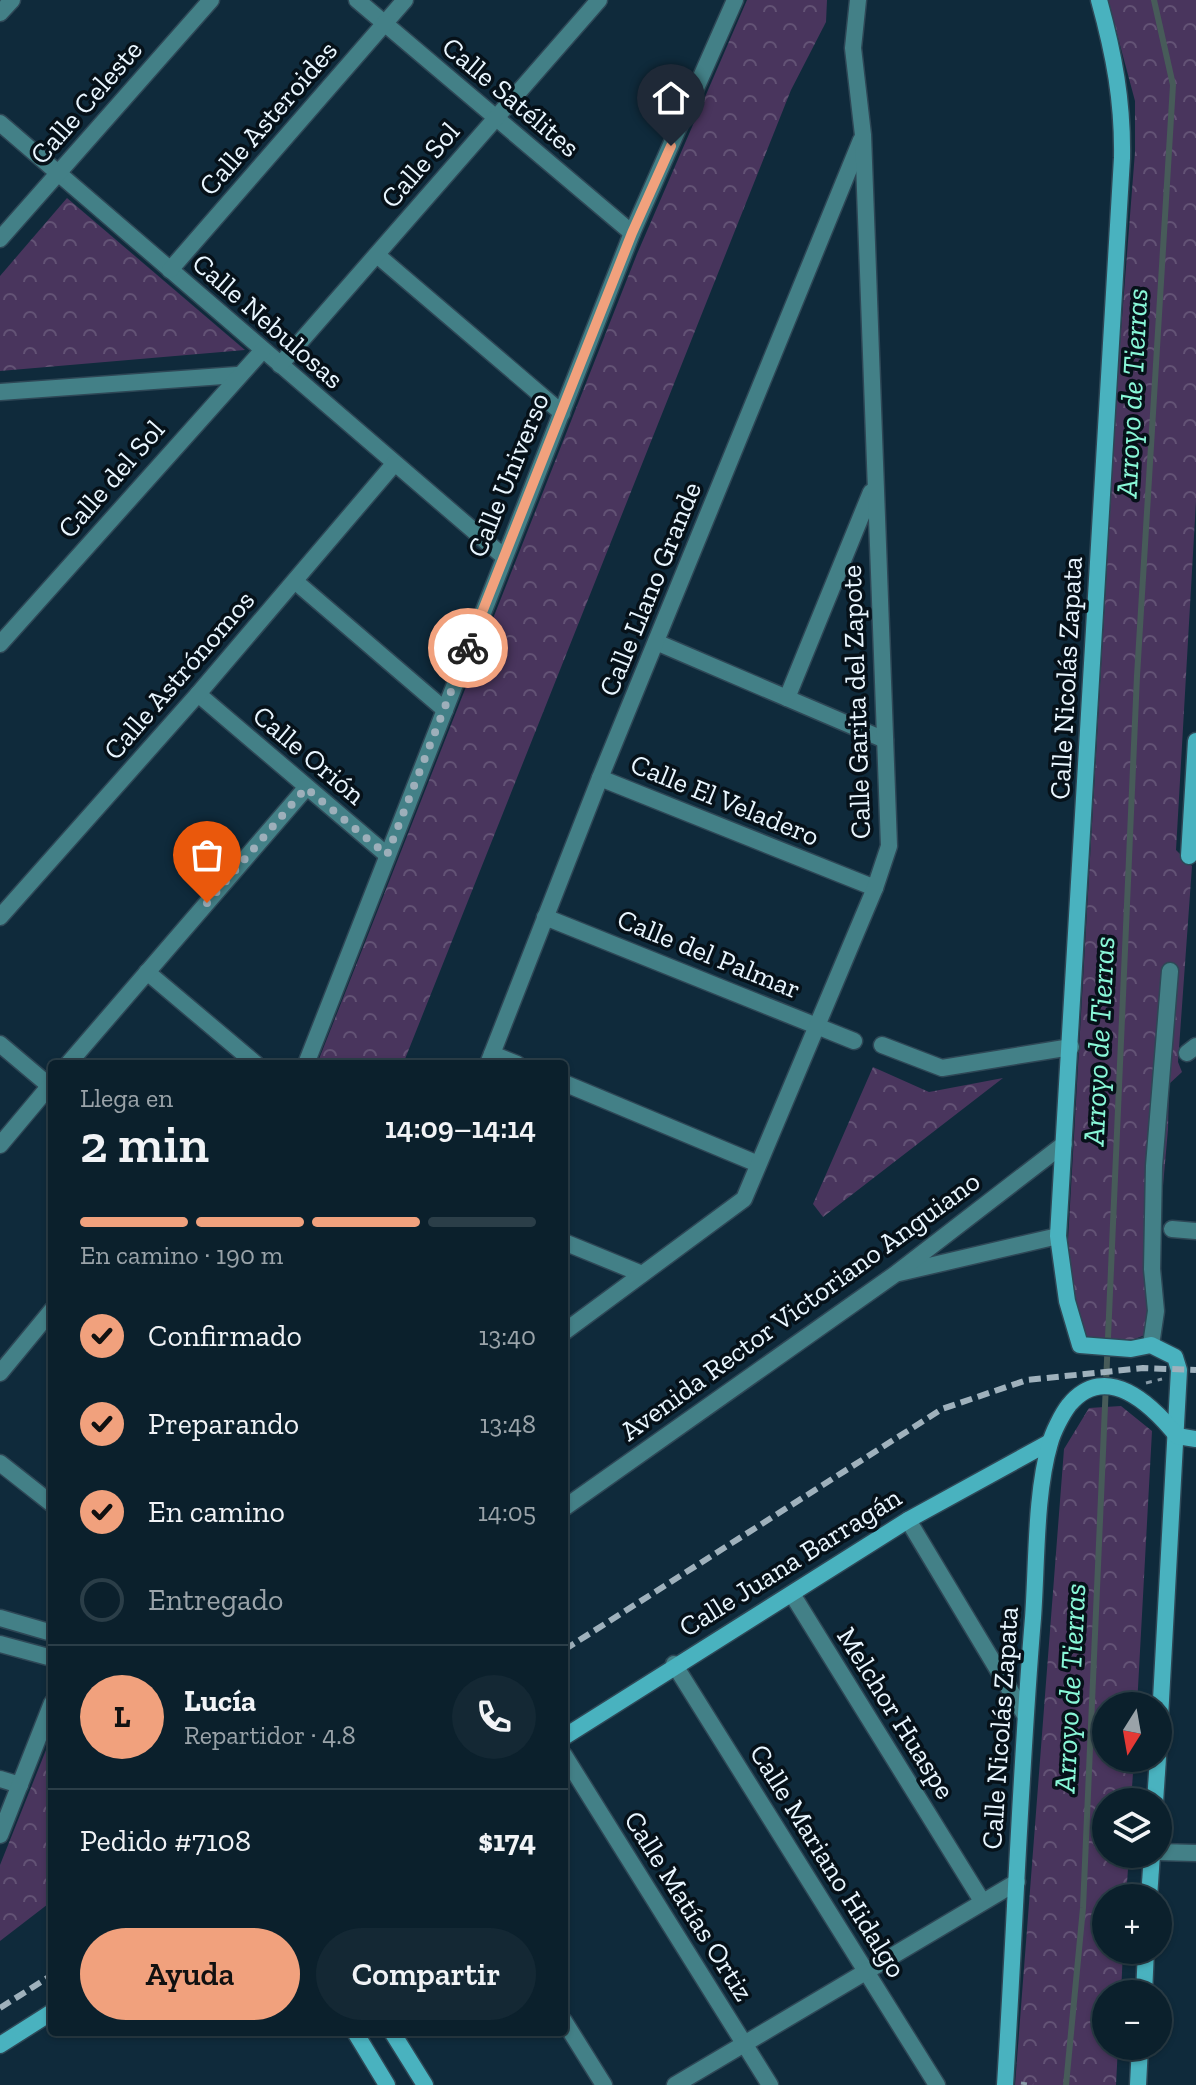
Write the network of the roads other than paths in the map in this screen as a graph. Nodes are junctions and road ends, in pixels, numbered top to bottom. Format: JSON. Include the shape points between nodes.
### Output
{"nodes":[{"id":1,"x":12,"y":0,"type":"edge"},
{"id":2,"x":211,"y":0,"type":"edge"},
{"id":3,"x":357,"y":0,"type":"edge"},
{"id":4,"x":405,"y":0,"type":"edge"},
{"id":5,"x":599,"y":0,"type":"edge"},
{"id":6,"x":735,"y":0,"type":"edge"},
{"id":7,"x":848,"y":0,"type":"edge"},
{"id":8,"x":858,"y":0,"type":"edge"},
{"id":9,"x":1099,"y":0,"type":"edge"},
{"id":10,"x":0,"y":13,"type":"edge"},
{"id":11,"x":385,"y":24,"type":"junction"},
{"id":12,"x":853,"y":48,"type":"junction"},
{"id":13,"x":495,"y":119,"type":"junction"},
{"id":14,"x":0,"y":123,"type":"edge"},
{"id":15,"x":863,"y":135,"type":"junction"},
{"id":16,"x":59,"y":174,"type":"junction"},
{"id":17,"x":632,"y":233,"type":"junction"},
{"id":18,"x":0,"y":239,"type":"edge"},
{"id":19,"x":377,"y":255,"type":"junction"},
{"id":20,"x":170,"y":270,"type":"junction"},
{"id":21,"x":263,"y":350,"type":"junction"},
{"id":22,"x":280,"y":365,"type":"junction"},
{"id":23,"x":237,"y":375,"type":"junction"},
{"id":24,"x":0,"y":392,"type":"edge"},
{"id":25,"x":562,"y":413,"type":"junction"},
{"id":26,"x":394,"y":464,"type":"junction"},
{"id":27,"x":874,"y":486,"type":"junction"},
{"id":28,"x":503,"y":556,"type":"junction"},
{"id":29,"x":296,"y":582,"type":"junction"},
{"id":30,"x":656,"y":642,"type":"junction"},
{"id":31,"x":0,"y":644,"type":"edge"},
{"id":32,"x":198,"y":694,"type":"junction"},
{"id":33,"x":787,"y":698,"type":"junction"},
{"id":34,"x":445,"y":710,"type":"junction"},
{"id":35,"x":885,"y":740,"type":"junction"},
{"id":36,"x":1196,"y":741,"type":"edge"},
{"id":37,"x":600,"y":778,"type":"junction"},
{"id":38,"x":306,"y":788,"type":"junction"},
{"id":39,"x":1192,"y":853,"type":"edge"},
{"id":40,"x":387,"y":855,"type":"junction"},
{"id":41,"x":875,"y":888,"type":"junction"},
{"id":42,"x":0,"y":917,"type":"edge"},
{"id":43,"x":545,"y":917,"type":"junction"},
{"id":44,"x":1170,"y":971,"type":"dead end"},
{"id":45,"x":147,"y":972,"type":"junction"},
{"id":46,"x":818,"y":1026,"type":"junction"},
{"id":47,"x":854,"y":1041,"type":"dead end"},
{"id":48,"x":0,"y":1044,"type":"edge"},
{"id":49,"x":882,"y":1045,"type":"dead end"},
{"id":50,"x":1071,"y":1047,"type":"junction"},
{"id":51,"x":490,"y":1059,"type":"edge"},
{"id":52,"x":71,"y":1060,"type":"edge"},
{"id":53,"x":251,"y":1060,"type":"edge"},
{"id":54,"x":308,"y":1060,"type":"edge"},
{"id":55,"x":48,"y":1084,"type":"edge"},
{"id":56,"x":568,"y":1085,"type":"edge"},
{"id":57,"x":48,"y":1089,"type":"edge"},
{"id":58,"x":1064,"y":1144,"type":"junction"},
{"id":59,"x":0,"y":1145,"type":"edge"},
{"id":60,"x":758,"y":1164,"type":"junction"},
{"id":61,"x":1172,"y":1229,"type":"dead end"},
{"id":62,"x":1196,"y":1231,"type":"edge"},
{"id":63,"x":1058,"y":1236,"type":"junction"},
{"id":64,"x":568,"y":1244,"type":"edge"},
{"id":65,"x":642,"y":1274,"type":"junction"},
{"id":66,"x":894,"y":1275,"type":"junction"},
{"id":67,"x":48,"y":1315,"type":"edge"},
{"id":68,"x":568,"y":1329,"type":"edge"},
{"id":69,"x":1151,"y":1345,"type":"junction"},
{"id":70,"x":0,"y":1373,"type":"edge"},
{"id":71,"x":1177,"y":1436,"type":"junction"},
{"id":72,"x":1196,"y":1439,"type":"edge"},
{"id":73,"x":1050,"y":1442,"type":"junction"},
{"id":74,"x":0,"y":1463,"type":"edge"},
{"id":75,"x":48,"y":1501,"type":"edge"},
{"id":76,"x":568,"y":1505,"type":"edge"},
{"id":77,"x":908,"y":1520,"type":"junction"},
{"id":78,"x":792,"y":1594,"type":"junction"},
{"id":79,"x":0,"y":1618,"type":"edge"},
{"id":80,"x":48,"y":1632,"type":"edge"},
{"id":81,"x":0,"y":1644,"type":"edge"},
{"id":82,"x":48,"y":1657,"type":"edge"},
{"id":83,"x":674,"y":1664,"type":"junction"},
{"id":84,"x":1162,"y":1692,"type":"edge"},
{"id":85,"x":48,"y":1713,"type":"edge"},
{"id":86,"x":1025,"y":1715,"type":"junction"},
{"id":87,"x":568,"y":1734,"type":"edge"},
{"id":88,"x":568,"y":1761,"type":"edge"},
{"id":89,"x":0,"y":1779,"type":"edge"},
{"id":90,"x":20,"y":1785,"type":"junction"},
{"id":91,"x":0,"y":1835,"type":"edge"},
{"id":92,"x":1172,"y":1852,"type":"edge"},
{"id":93,"x":1196,"y":1853,"type":"edge"},
{"id":94,"x":1017,"y":1882,"type":"junction"},
{"id":95,"x":982,"y":1901,"type":"junction"},
{"id":96,"x":866,"y":1971,"type":"junction"},
{"id":97,"x":48,"y":2015,"type":"edge"},
{"id":98,"x":568,"y":2027,"type":"edge"},
{"id":99,"x":357,"y":2036,"type":"edge"},
{"id":100,"x":394,"y":2036,"type":"edge"},
{"id":101,"x":744,"y":2044,"type":"junction"},
{"id":102,"x":0,"y":2045,"type":"edge"},
{"id":103,"x":1139,"y":2060,"type":"edge"},
{"id":104,"x":387,"y":2085,"type":"edge"},
{"id":105,"x":425,"y":2085,"type":"edge"},
{"id":106,"x":604,"y":2085,"type":"edge"},
{"id":107,"x":675,"y":2085,"type":"edge"},
{"id":108,"x":770,"y":2085,"type":"edge"},
{"id":109,"x":937,"y":2085,"type":"edge"},
{"id":110,"x":1005,"y":2085,"type":"edge"},
{"id":111,"x":1138,"y":2085,"type":"edge"}],
"edges":[{"from":1,"to":10,"type":"street"},
{"from":2,"to":16,"type":"street","name":"Calle Celeste"},
{"from":3,"to":11,"type":"street","name":"Calle Satélites"},
{"from":4,"to":11,"type":"street","name":"Calle Asteroides"},
{"from":5,"to":13,"type":"street","name":"Calle Sol"},
{"from":6,"to":17,"type":"street","name":"Calle Universo"},
{"from":7,"to":12,"type":"street"},
{"from":8,"to":12,"type":"street","name":"Calle Garita del Zapote"},
{"from":9,"to":50,"type":"street","name":"Calle Nicolás Zapata","via":[[1123,107],[1122,158]]},
{"from":11,"to":13,"type":"street","name":"Calle Satélites"},
{"from":11,"to":20,"type":"street","name":"Calle Asteroides"},
{"from":12,"to":15,"type":"street","name":"Calle Garita del Zapote"},
{"from":13,"to":17,"type":"street","name":"Calle Satélites"},
{"from":13,"to":19,"type":"street","name":"Calle Sol"},
{"from":14,"to":16,"type":"street","name":"Calle Nebulosas"},
{"from":15,"to":27,"type":"street","name":"Calle Garita del Zapote"},
{"from":15,"to":30,"type":"street","name":"Calle Llano Grande"},
{"from":16,"to":18,"type":"street","name":"Calle Celeste"},
{"from":16,"to":20,"type":"street","name":"Calle Nebulosas"},
{"from":17,"to":25,"type":"street","name":"Calle Universo"},
{"from":19,"to":22,"type":"street","name":"Calle Sol"},
{"from":19,"to":25,"type":"street"},
{"from":20,"to":21,"type":"street","name":"Calle Nebulosas"},
{"from":21,"to":22,"type":"street","name":"Calle Nebulosas"},
{"from":21,"to":23,"type":"street","name":"Calle del Sol"},
{"from":22,"to":26,"type":"street","name":"Calle Nebulosas"},
{"from":23,"to":24,"type":"street"},
{"from":23,"to":31,"type":"street","name":"Calle del Sol"},
{"from":25,"to":28,"type":"street","name":"Calle Universo"},
{"from":26,"to":28,"type":"street","name":"Calle Nebulosas"},
{"from":26,"to":29,"type":"street","name":"Calle Astrónomos"},
{"from":27,"to":33,"type":"street"},
{"from":27,"to":35,"type":"street","name":"Calle Garita del Zapote"},
{"from":28,"to":34,"type":"street","name":"Calle Universo"},
{"from":29,"to":32,"type":"street","name":"Calle Astrónomos"},
{"from":29,"to":34,"type":"street"},
{"from":30,"to":33,"type":"street"},
{"from":30,"to":37,"type":"street","name":"Calle Llano Grande"},
{"from":32,"to":38,"type":"street","name":"Calle Orión"},
{"from":32,"to":42,"type":"street","name":"Calle Astrónomos"},
{"from":33,"to":35,"type":"street"},
{"from":34,"to":40,"type":"street","name":"Calle Universo"},
{"from":35,"to":41,"type":"street","name":"Calle Garita del Zapote","via":[[889,846]]},
{"from":36,"to":39,"type":"street"},
{"from":37,"to":41,"type":"street","name":"Calle El Veladero"},
{"from":37,"to":43,"type":"street","name":"Calle Llano Grande"},
{"from":38,"to":40,"type":"street","name":"Calle Orión"},
{"from":38,"to":45,"type":"street"},
{"from":40,"to":54,"type":"street","name":"Calle Universo"},
{"from":41,"to":46,"type":"street","name":"Calle Garita del Zapote"},
{"from":43,"to":46,"type":"street","name":"Calle del Palmar"},
{"from":43,"to":51,"type":"street","name":"Calle Llano Grande"},
{"from":44,"to":69,"type":"street","via":[[1154,1166],[1156,1311]]},
{"from":45,"to":52,"type":"street"},
{"from":45,"to":53,"type":"street"},
{"from":46,"to":47,"type":"street","name":"Calle del Palmar"},
{"from":46,"to":60,"type":"street","name":"Calle Garita del Zapote"},
{"from":48,"to":55,"type":"street"},
{"from":49,"to":50,"type":"street","via":[[942,1068]]},
{"from":50,"to":58,"type":"street","name":"Calle Nicolás Zapata"},
{"from":56,"to":60,"type":"street"},
{"from":57,"to":59,"type":"street"},
{"from":58,"to":63,"type":"street","name":"Calle Nicolás Zapata"},
{"from":58,"to":66,"type":"street","name":"Avenida Rector Victoriano Anguiano"},
{"from":60,"to":65,"type":"street","name":"Calle Garita del Zapote","via":[[744,1199]]},
{"from":61,"to":62,"type":"street"},
{"from":63,"to":66,"type":"street"},
{"from":63,"to":69,"type":"street","name":"Calle Nicolás Zapata","via":[[1067,1301],[1080,1345]]},
{"from":64,"to":65,"type":"street"},
{"from":65,"to":68,"type":"street","name":"Calle Garita del Zapote"},
{"from":66,"to":76,"type":"street","name":"Avenida Rector Victoriano Anguiano"},
{"from":67,"to":70,"type":"street"},
{"from":69,"to":71,"type":"street","via":[[1175,1357],[1179,1370]]},
{"from":71,"to":72,"type":"street"},
{"from":71,"to":73,"type":"street","name":"Calle Nicolás Zapata","via":[[1154,1408],[1122,1387],[1089,1388],[1069,1405]]},
{"from":71,"to":84,"type":"street"},
{"from":73,"to":77,"type":"street","name":"Calle Juana Barragán"},
{"from":73,"to":86,"type":"street","name":"Calle Nicolás Zapata"},
{"from":74,"to":75,"type":"street"},
{"from":77,"to":78,"type":"street","name":"Calle Juana Barragán"},
{"from":77,"to":86,"type":"street"},
{"from":78,"to":83,"type":"street","name":"Calle Juana Barragán"},
{"from":78,"to":95,"type":"street","name":"Melchor Huaspe"},
{"from":79,"to":80,"type":"street"},
{"from":81,"to":82,"type":"street"},
{"from":83,"to":87,"type":"street","name":"Calle Juana Barragán"},
{"from":83,"to":96,"type":"street","name":"Calle Mariano Hidalgo"},
{"from":85,"to":90,"type":"street"},
{"from":86,"to":94,"type":"street","name":"Calle Nicolás Zapata"},
{"from":88,"to":101,"type":"street","name":"Calle Matías Ortiz"},
{"from":89,"to":90,"type":"street"},
{"from":90,"to":91,"type":"street"},
{"from":92,"to":93,"type":"street"},
{"from":94,"to":95,"type":"street"},
{"from":94,"to":110,"type":"street","name":"Calle Nicolás Zapata"},
{"from":95,"to":96,"type":"street"},
{"from":96,"to":101,"type":"street"},
{"from":96,"to":109,"type":"street","name":"Calle Mariano Hidalgo"},
{"from":97,"to":102,"type":"street"},
{"from":98,"to":106,"type":"street"},
{"from":99,"to":104,"type":"street"},
{"from":100,"to":105,"type":"street"},
{"from":101,"to":107,"type":"street"},
{"from":101,"to":108,"type":"street","name":"Calle Matías Ortiz"},
{"from":103,"to":111,"type":"street"}]}
